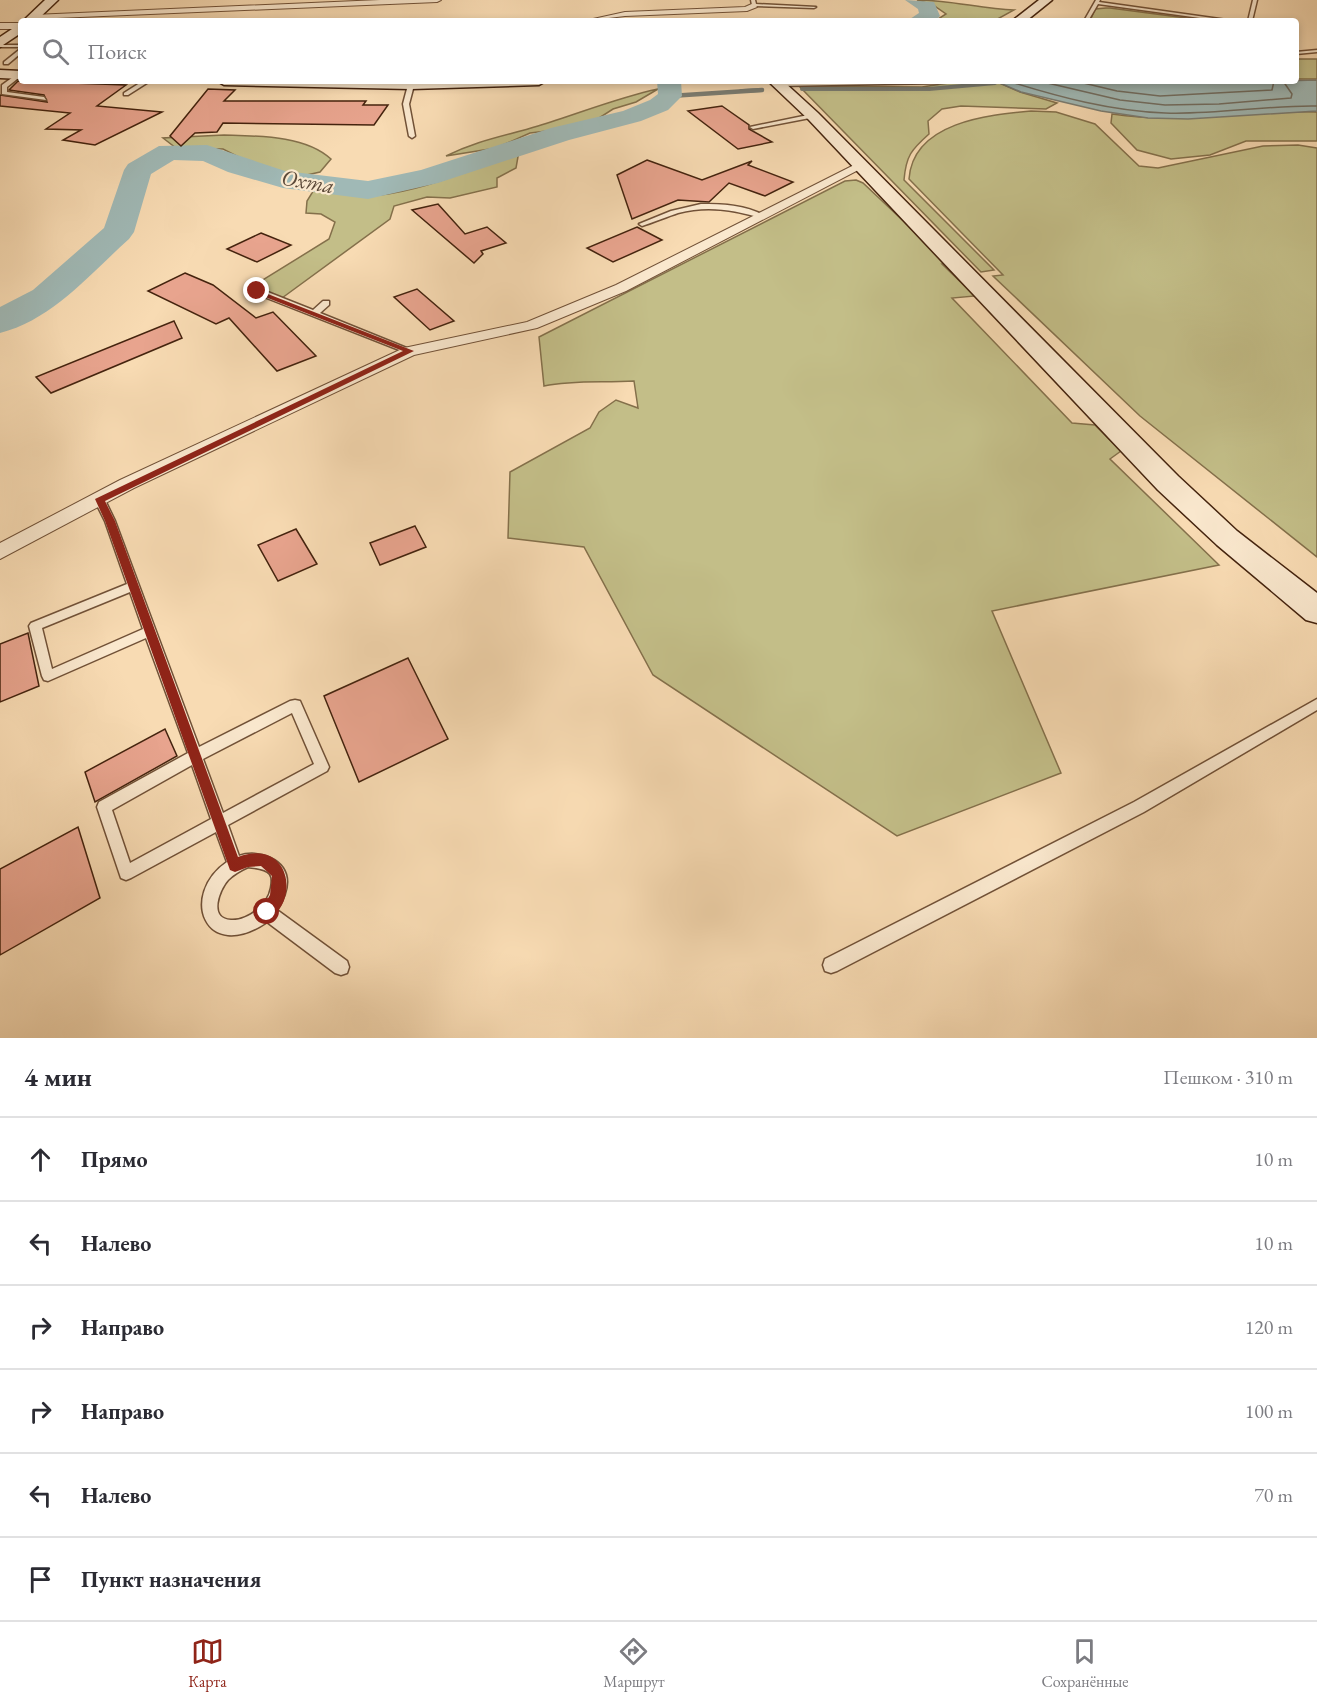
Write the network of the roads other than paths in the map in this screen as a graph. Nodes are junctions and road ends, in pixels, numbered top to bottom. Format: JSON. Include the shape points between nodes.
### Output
{"nodes":[{"id":1,"x":52,"y":0,"type":"edge"},
{"id":2,"x":437,"y":0,"type":"edge"},
{"id":3,"x":1046,"y":0,"type":"edge"},
{"id":4,"x":1255,"y":0,"type":"edge"},
{"id":5,"x":753,"y":2,"type":"edge"},
{"id":6,"x":1097,"y":2,"type":"edge"},
{"id":7,"x":814,"y":7,"type":"dead end"},
{"id":8,"x":32,"y":18,"type":"edge"},
{"id":9,"x":52,"y":18,"type":"edge"},
{"id":10,"x":604,"y":18,"type":"edge"},
{"id":11,"x":1022,"y":18,"type":"edge"},
{"id":12,"x":1088,"y":18,"type":"edge"},
{"id":13,"x":1211,"y":18,"type":"edge"},
{"id":14,"x":1251,"y":18,"type":"edge"},
{"id":15,"x":0,"y":26,"type":"edge"},
{"id":16,"x":18,"y":34,"type":"edge"},
{"id":17,"x":18,"y":36,"type":"edge"},
{"id":18,"x":0,"y":45,"type":"edge"},
{"id":19,"x":1317,"y":51,"type":"edge"},
{"id":20,"x":1299,"y":53,"type":"edge"},
{"id":21,"x":18,"y":54,"type":"edge"},
{"id":22,"x":3,"y":68,"type":"edge"},
{"id":23,"x":18,"y":74,"type":"edge"},
{"id":24,"x":18,"y":77,"type":"edge"},
{"id":25,"x":142,"y":84,"type":"edge"},
{"id":26,"x":379,"y":84,"type":"edge"},
{"id":27,"x":443,"y":84,"type":"edge"},
{"id":28,"x":779,"y":84,"type":"edge"},
{"id":29,"x":411,"y":85,"type":"junction"},
{"id":30,"x":126,"y":94,"type":"dead end"},
{"id":31,"x":44,"y":99,"type":"dead end"},
{"id":32,"x":813,"y":116,"type":"junction"},
{"id":33,"x":753,"y":127,"type":"dead end"},
{"id":34,"x":412,"y":136,"type":"dead end"},
{"id":35,"x":860,"y":165,"type":"junction"},
{"id":36,"x":762,"y":216,"type":"junction"},
{"id":37,"x":642,"y":224,"type":"dead end"},
{"id":38,"x":257,"y":291,"type":"dead end"},
{"id":39,"x":326,"y":303,"type":"dead end"},
{"id":40,"x":315,"y":313,"type":"junction"},
{"id":41,"x":410,"y":351,"type":"junction"},
{"id":42,"x":99,"y":499,"type":"junction"},
{"id":43,"x":0,"y":552,"type":"edge"},
{"id":44,"x":134,"y":586,"type":"junction"},
{"id":45,"x":1317,"y":611,"type":"edge"},
{"id":46,"x":150,"y":631,"type":"junction"},
{"id":47,"x":1317,"y":704,"type":"edge"},
{"id":48,"x":195,"y":756,"type":"junction"},
{"id":49,"x":220,"y":824,"type":"junction"},
{"id":50,"x":235,"y":865,"type":"junction"},
{"id":51,"x":267,"y":912,"type":"junction"},
{"id":52,"x":831,"y":965,"type":"dead end"},
{"id":53,"x":341,"y":967,"type":"dead end"}],
"edges":[{"from":1,"to":8,"type":"street"},
{"from":2,"to":9,"type":"street"},
{"from":3,"to":11,"type":"street"},
{"from":4,"to":14,"type":"lane"},
{"from":5,"to":7,"type":"lane"},
{"from":5,"to":10,"type":"street","via":[[747,9]]},
{"from":6,"to":12,"type":"lane"},
{"from":6,"to":13,"type":"lane"},
{"from":15,"to":16,"type":"street"},
{"from":17,"to":18,"type":"street"},
{"from":19,"to":20,"type":"lane"},
{"from":21,"to":22,"type":"lane"},
{"from":22,"to":23,"type":"street"},
{"from":24,"to":31,"type":"lane","via":[[4,86],[4,93]]},
{"from":25,"to":30,"type":"lane"},
{"from":26,"to":29,"type":"street"},
{"from":27,"to":29,"type":"street"},
{"from":28,"to":32,"type":"street"},
{"from":29,"to":34,"type":"lane","via":[[406,104]]},
{"from":32,"to":33,"type":"lane"},
{"from":32,"to":35,"type":"street"},
{"from":35,"to":36,"type":"street"},
{"from":35,"to":45,"type":"street","via":[[1168,483],[1227,538]]},
{"from":36,"to":37,"type":"lane","via":[[741,208],[700,207],[677,209]]},
{"from":36,"to":41,"type":"street","via":[[621,288],[532,326]]},
{"from":38,"to":40,"type":"lane"},
{"from":39,"to":40,"type":"lane"},
{"from":40,"to":41,"type":"lane"},
{"from":41,"to":42,"type":"street"},
{"from":42,"to":43,"type":"street"},
{"from":42,"to":44,"type":"lane"},
{"from":44,"to":46,"type":"lane"},
{"from":44,"to":46,"type":"lane","via":[[36,626],[48,676]]},
{"from":46,"to":48,"type":"lane"},
{"from":47,"to":52,"type":"lane","via":[[1139,807]]},
{"from":48,"to":49,"type":"lane"},
{"from":48,"to":49,"type":"lane","via":[[104,807],[126,873]]},
{"from":48,"to":49,"type":"lane","via":[[295,705],[322,767]]},
{"from":49,"to":50,"type":"lane"},
{"from":50,"to":51,"type":"lane","via":[[261,860],[279,873],[278,892]]},
{"from":50,"to":51,"type":"lane","via":[[213,886],[209,913],[226,928],[240,928]]},
{"from":51,"to":53,"type":"lane"}]}
